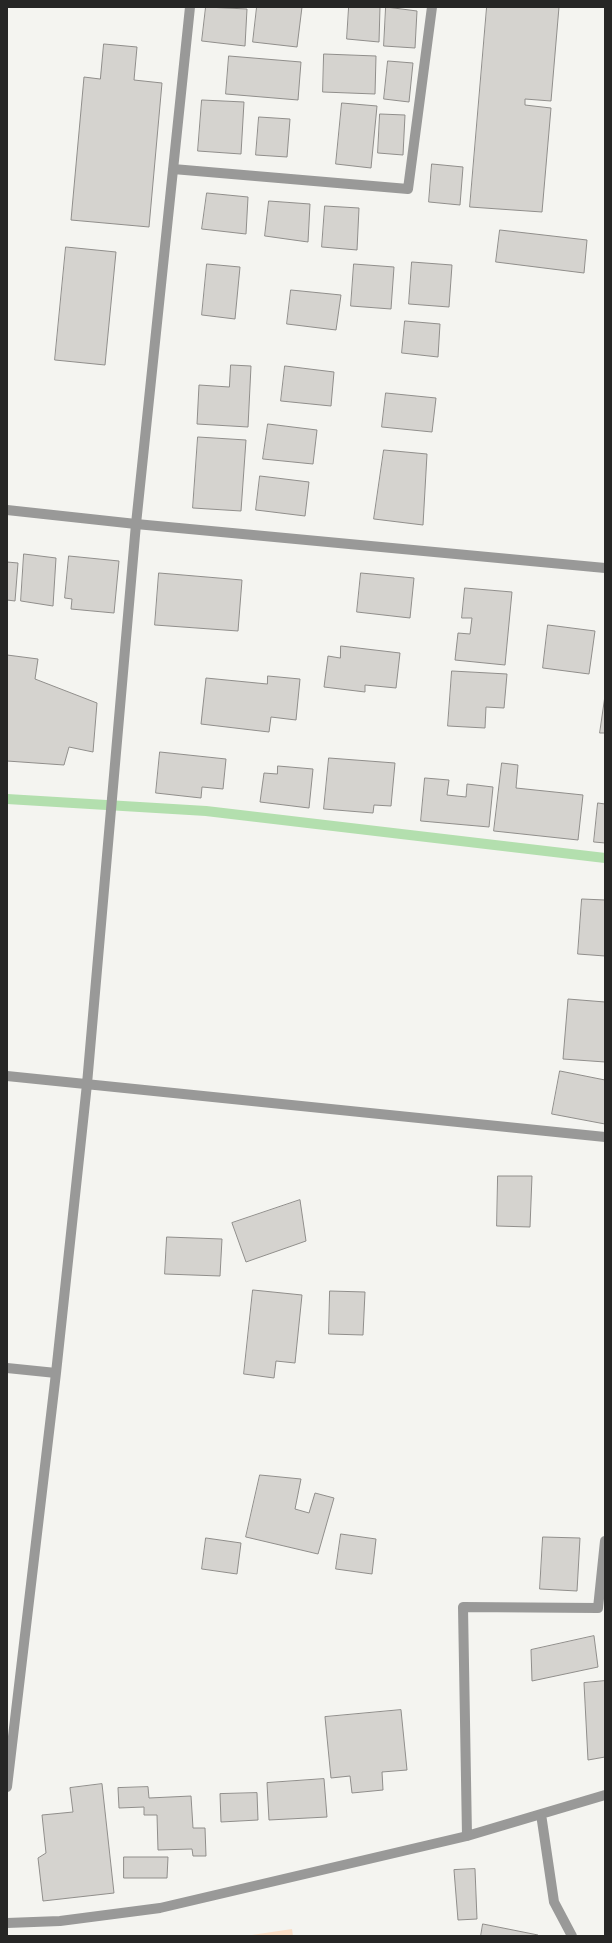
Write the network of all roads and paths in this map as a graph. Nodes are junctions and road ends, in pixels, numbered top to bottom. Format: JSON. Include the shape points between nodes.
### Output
{"nodes":[{"id":1,"x":190,"y":7,"type":"edge"},
{"id":2,"x":432,"y":7,"type":"edge"},
{"id":3,"x":173,"y":169,"type":"junction"},
{"id":4,"x":7,"y":510,"type":"edge"},
{"id":5,"x":136,"y":524,"type":"junction"},
{"id":6,"x":605,"y":568,"type":"edge"},
{"id":7,"x":7,"y":1076,"type":"edge"},
{"id":8,"x":87,"y":1084,"type":"junction"},
{"id":9,"x":605,"y":1137,"type":"edge"},
{"id":10,"x":7,"y":1368,"type":"edge"},
{"id":11,"x":56,"y":1373,"type":"junction"},
{"id":12,"x":605,"y":1541,"type":"edge"},
{"id":13,"x":7,"y":1787,"type":"edge"},
{"id":14,"x":605,"y":1795,"type":"edge"},
{"id":15,"x":541,"y":1814,"type":"junction"},
{"id":16,"x":467,"y":1836,"type":"junction"},
{"id":17,"x":7,"y":1923,"type":"edge"},
{"id":18,"x":572,"y":1936,"type":"edge"}],
"edges":[{"from":1,"to":3,"type":"street"},
{"from":2,"to":3,"type":"street","via":[[408,188]]},
{"from":3,"to":5,"type":"street"},
{"from":4,"to":5,"type":"street"},
{"from":5,"to":6,"type":"street"},
{"from":5,"to":8,"type":"street"},
{"from":7,"to":8,"type":"street"},
{"from":8,"to":9,"type":"street"},
{"from":8,"to":11,"type":"street"},
{"from":10,"to":11,"type":"street"},
{"from":11,"to":13,"type":"street"},
{"from":12,"to":16,"type":"street","via":[[598,1608],[463,1607]]},
{"from":14,"to":15,"type":"street"},
{"from":15,"to":16,"type":"street"},
{"from":15,"to":18,"type":"street","via":[[554,1902]]},
{"from":16,"to":17,"type":"street","via":[[160,1908],[60,1921]]}]}
